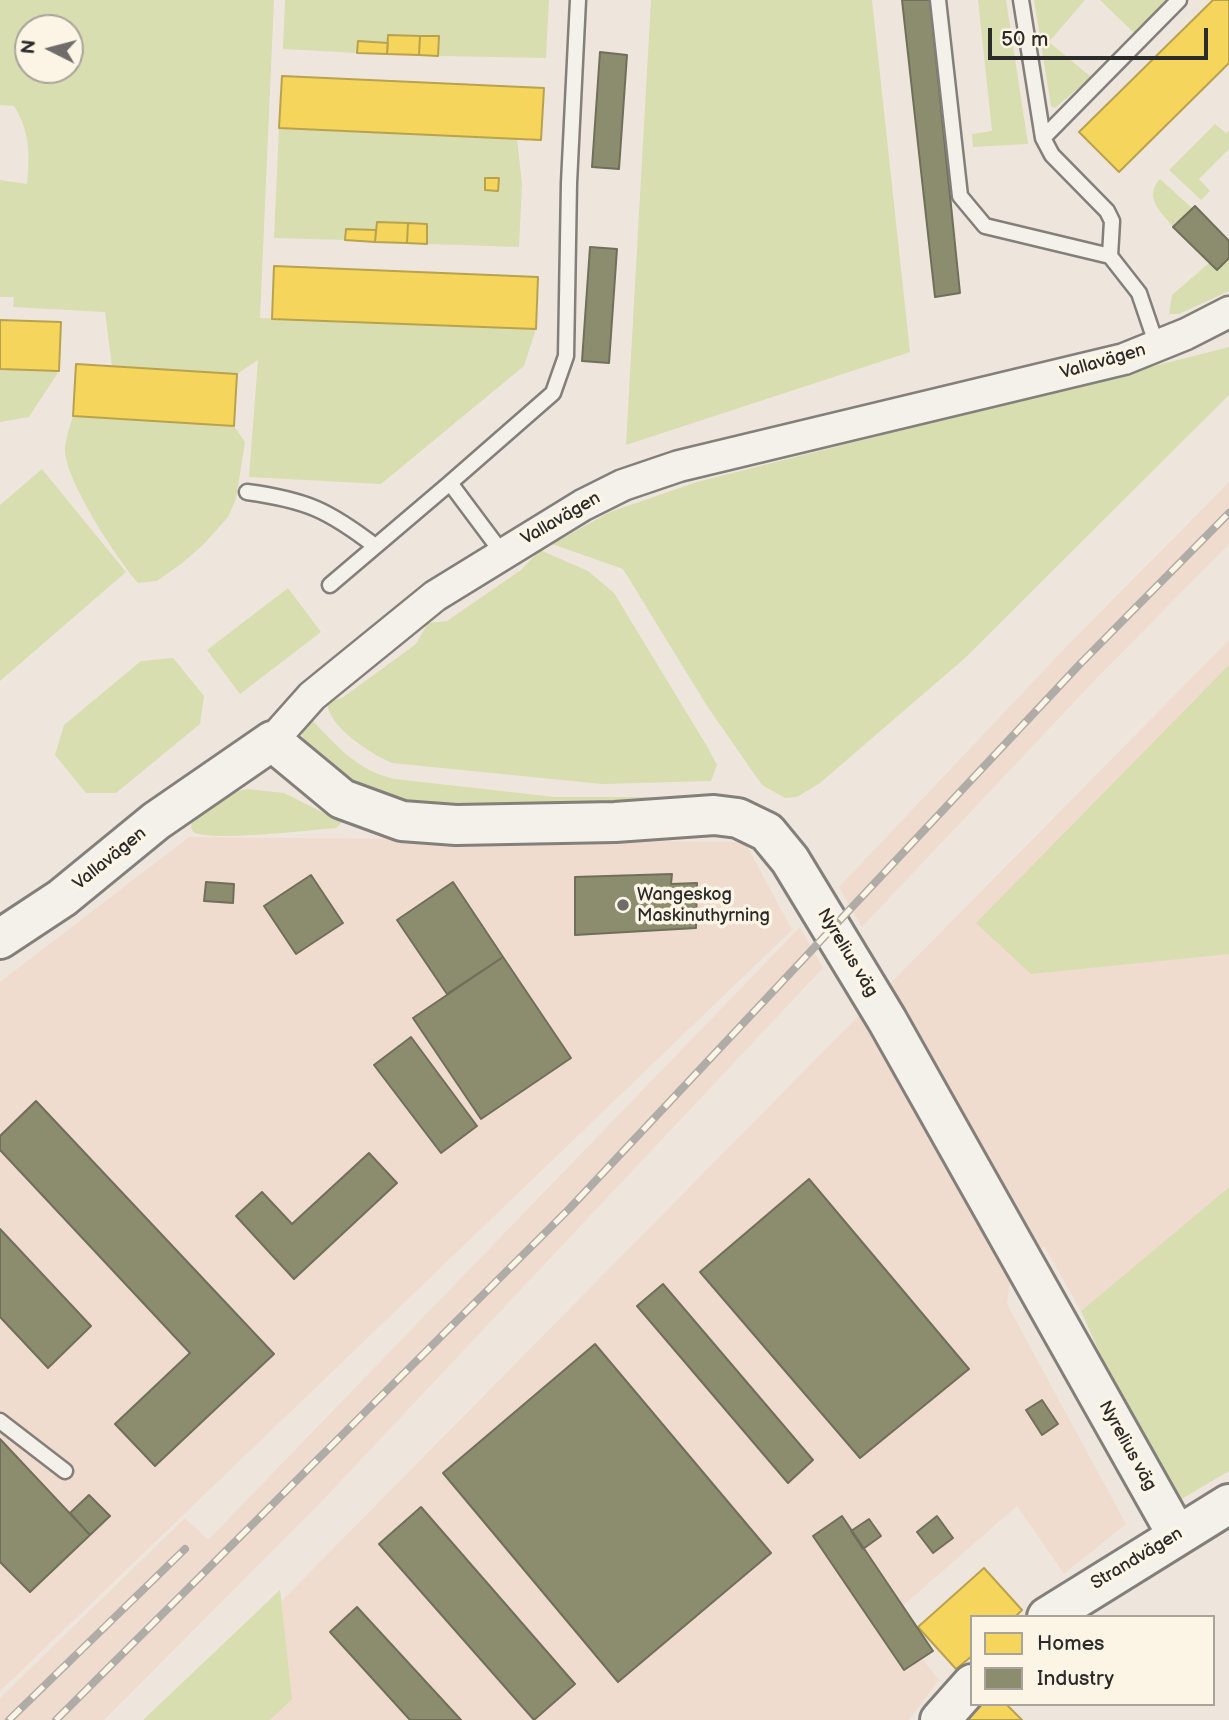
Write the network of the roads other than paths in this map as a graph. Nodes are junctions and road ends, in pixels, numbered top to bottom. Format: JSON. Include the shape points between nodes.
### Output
{"nodes":[{"id":1,"x":578,"y":0,"type":"edge"},
{"id":2,"x":938,"y":0,"type":"edge"},
{"id":3,"x":1021,"y":0,"type":"edge"},
{"id":4,"x":1179,"y":0,"type":"edge"},
{"id":5,"x":1043,"y":138,"type":"junction"},
{"id":6,"x":1110,"y":256,"type":"junction"},
{"id":7,"x":1229,"y":312,"type":"edge"},
{"id":8,"x":1157,"y":346,"type":"junction"},
{"id":9,"x":450,"y":482,"type":"junction"},
{"id":10,"x":247,"y":492,"type":"dead end"},
{"id":11,"x":375,"y":546,"type":"junction"},
{"id":12,"x":503,"y":554,"type":"junction"},
{"id":13,"x":330,"y":585,"type":"dead end"},
{"id":14,"x":272,"y":741,"type":"junction"},
{"id":15,"x":0,"y":939,"type":"edge"},
{"id":16,"x":0,"y":1421,"type":"edge"},
{"id":17,"x":65,"y":1471,"type":"dead end"},
{"id":18,"x":1229,"y":1504,"type":"edge"},
{"id":19,"x":1177,"y":1535,"type":"junction"},
{"id":20,"x":1050,"y":1615,"type":"edge"},
{"id":21,"x":970,"y":1686,"type":"edge"},
{"id":22,"x":940,"y":1720,"type":"edge"}],
"edges":[{"from":1,"to":9,"type":"lane","via":[[566,356],[553,393]]},
{"from":2,"to":6,"type":"lane","via":[[960,196],[985,226]]},
{"from":3,"to":5,"type":"lane"},
{"from":4,"to":5,"type":"lane"},
{"from":5,"to":6,"type":"lane","via":[[1052,155],[1107,211],[1112,221]]},
{"from":6,"to":8,"type":"lane","via":[[1139,293]]},
{"from":7,"to":8,"type":"street","name":"Vallavägen"},
{"from":8,"to":12,"type":"street","name":"Vallavägen","via":[[1087,369],[679,466],[622,485]]},
{"from":9,"to":11,"type":"lane"},
{"from":9,"to":12,"type":"lane"},
{"from":10,"to":11,"type":"lane","via":[[320,508]]},
{"from":11,"to":13,"type":"lane"},
{"from":12,"to":14,"type":"street","name":"Vallavägen","via":[[424,604],[312,696]]},
{"from":14,"to":15,"type":"street","name":"Vallavägen","via":[[156,821],[62,898]]},
{"from":14,"to":19,"type":"street","name":"Nyrelius väg","via":[[342,799],[402,821],[456,825],[615,822],[714,815],[738,818],[767,832],[790,860],[887,1020]]},
{"from":16,"to":17,"type":"lane"},
{"from":18,"to":19,"type":"street","name":"Strandvägen"},
{"from":19,"to":20,"type":"street","name":"Strandvägen"},
{"from":21,"to":22,"type":"street"}]}
